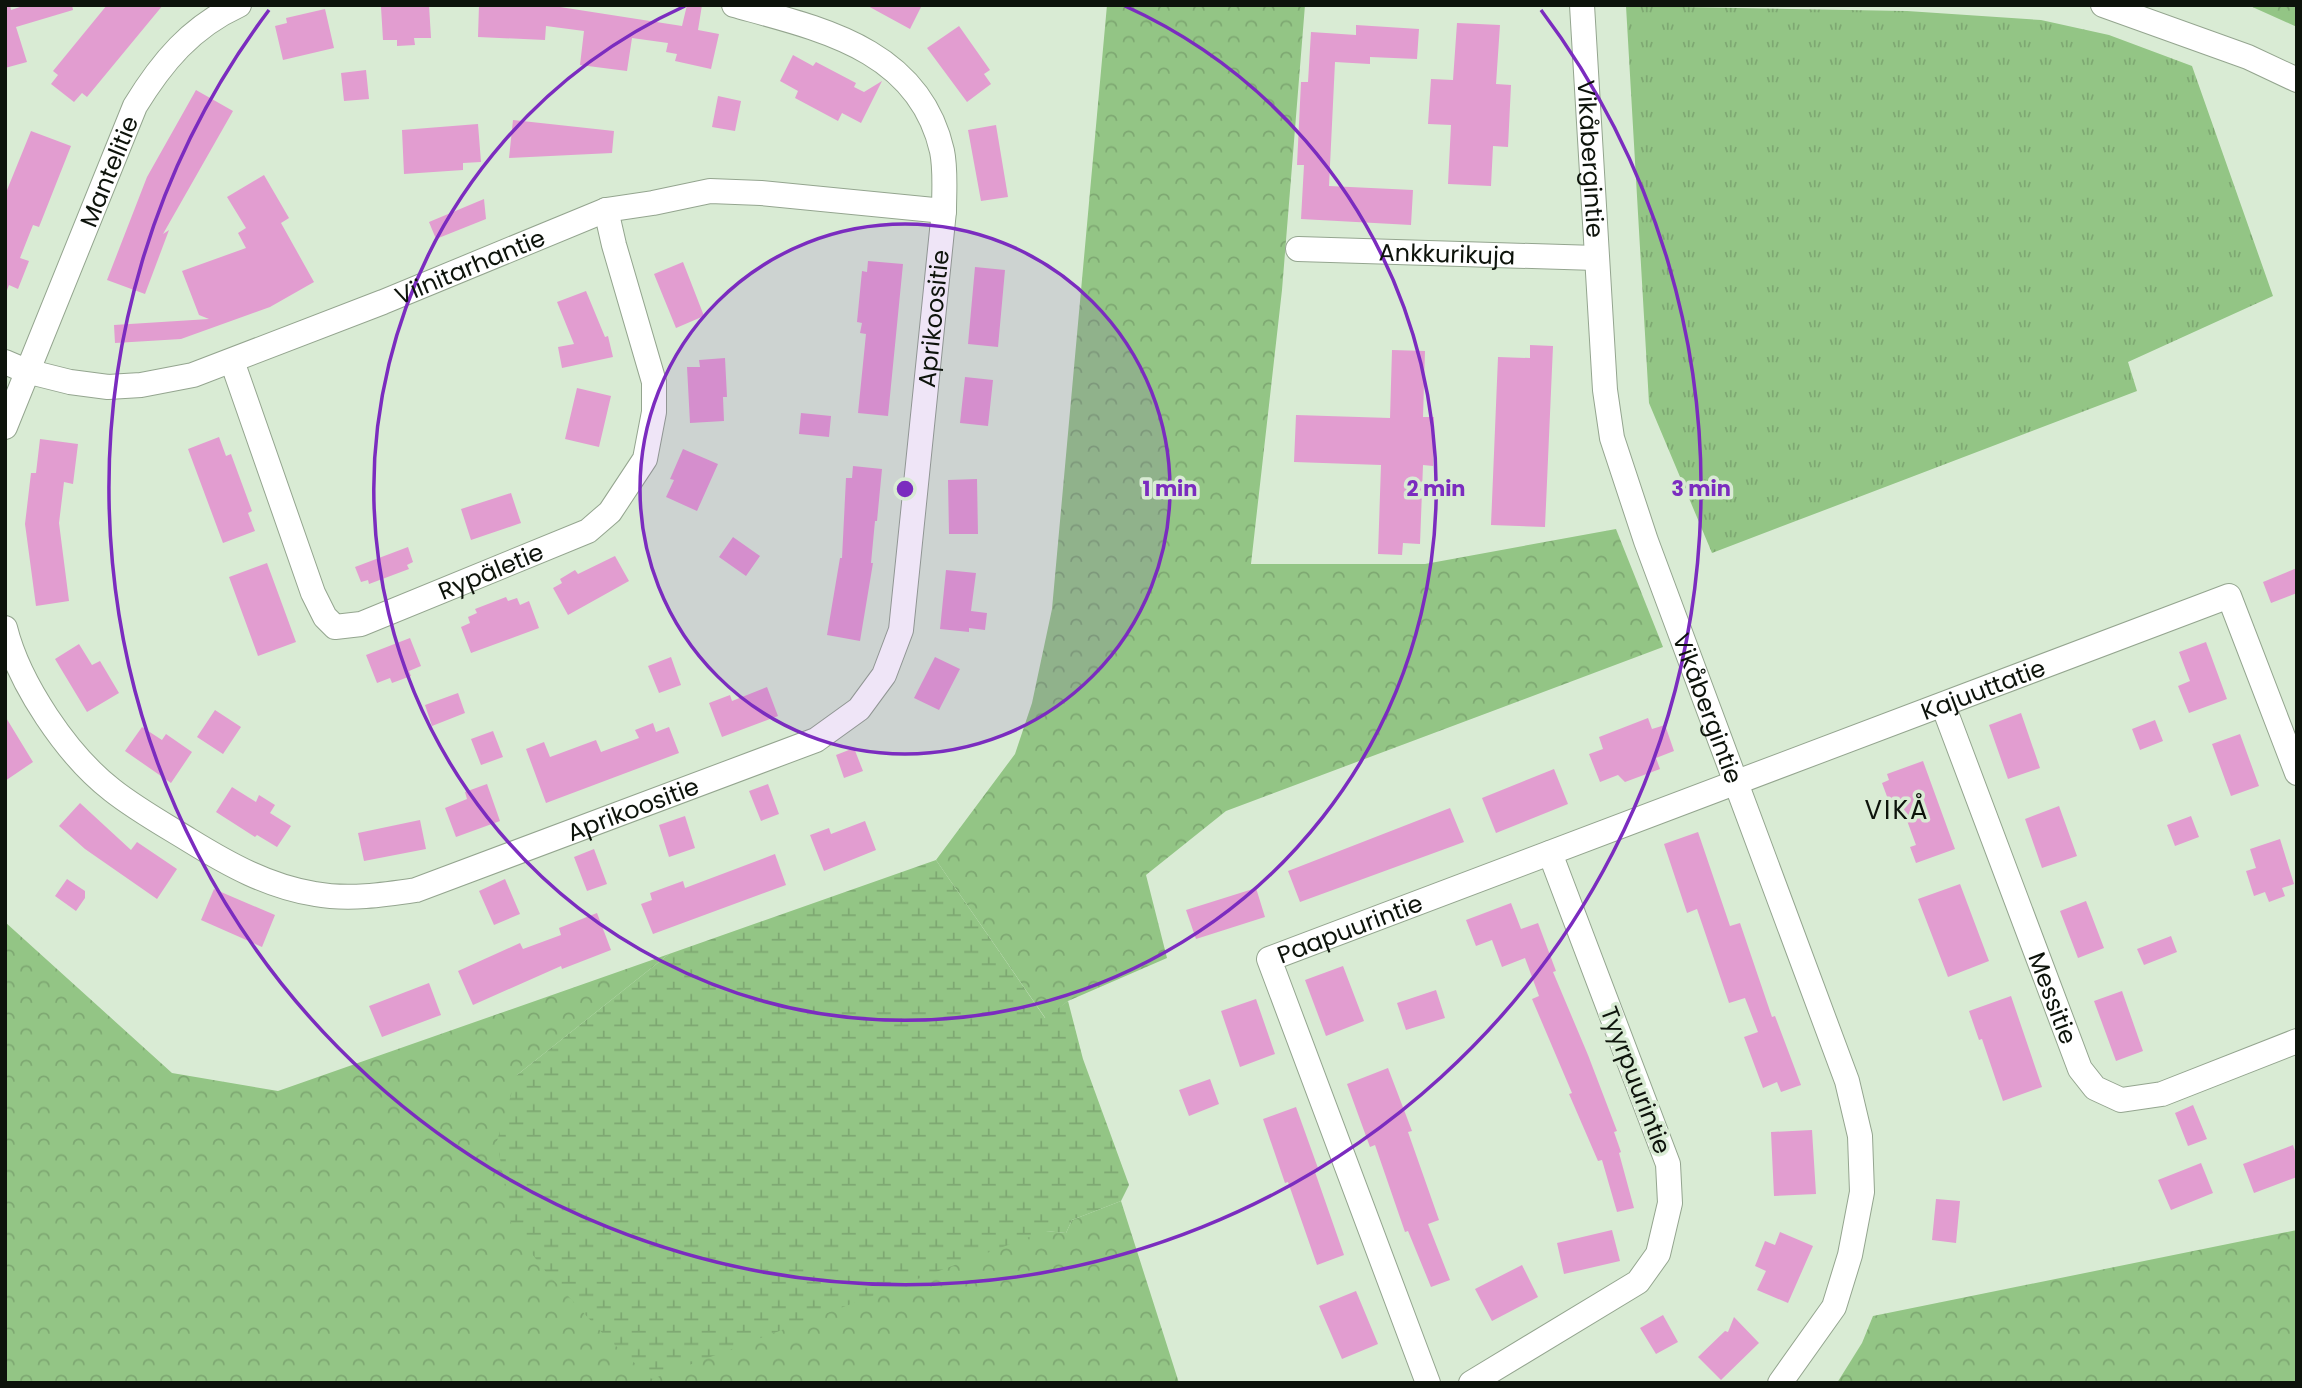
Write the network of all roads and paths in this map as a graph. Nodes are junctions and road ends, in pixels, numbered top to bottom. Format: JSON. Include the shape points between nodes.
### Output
{"nodes":[{"id":1,"x":239,"y":5,"type":"edge"},
{"id":2,"x":734,"y":5,"type":"edge"},
{"id":3,"x":1582,"y":5,"type":"edge"},
{"id":4,"x":2103,"y":5,"type":"edge"},
{"id":5,"x":2297,"y":80,"type":"edge"},
{"id":6,"x":606,"y":210,"type":"junction"},
{"id":7,"x":944,"y":211,"type":"junction"},
{"id":8,"x":1297,"y":249,"type":"dead end"},
{"id":9,"x":1596,"y":258,"type":"junction"},
{"id":10,"x":232,"y":361,"type":"junction"},
{"id":11,"x":16,"y":367,"type":"edge"},
{"id":12,"x":5,"y":427,"type":"edge"},
{"id":13,"x":5,"y":628,"type":"edge"},
{"id":14,"x":1943,"y":705,"type":"junction"},
{"id":15,"x":2297,"y":773,"type":"edge"},
{"id":16,"x":1736,"y":784,"type":"junction"},
{"id":17,"x":1550,"y":853,"type":"junction"},
{"id":18,"x":2297,"y":1041,"type":"edge"},
{"id":19,"x":1428,"y":1383,"type":"edge"},
{"id":20,"x":1471,"y":1383,"type":"edge"},
{"id":21,"x":1780,"y":1383,"type":"edge"}],
"edges":[{"from":1,"to":11,"type":"street","name":"Mantelitie","via":[[204,25],[157,70],[135,106]]},
{"from":2,"to":7,"type":"street","via":[[811,25],[851,42],[905,79],[926,107],[937,134],[943,155]]},
{"from":3,"to":9,"type":"street","name":"Vikåbergintie"},
{"from":4,"to":5,"type":"street"},
{"from":6,"to":7,"type":"street","name":"Viinitarhantie","via":[[709,191]]},
{"from":6,"to":10,"type":"street","name":"Viinitarhantie"},
{"from":6,"to":10,"type":"street","name":"Rypäletie","via":[[654,382],[645,459],[610,512],[588,531],[361,624],[335,627],[313,593]]},
{"from":7,"to":13,"type":"street","name":"Aprikoositie","via":[[901,630],[884,675],[867,698],[816,740],[416,890],[370,896],[315,894],[252,876],[112,790],[81,761],[29,690]]},
{"from":8,"to":9,"type":"street","name":"Ankkurikuja"},
{"from":9,"to":16,"type":"street","name":"Vikåbergintie","via":[[1612,438]]},
{"from":10,"to":11,"type":"street","name":"Viinitarhantie","via":[[193,375],[108,387]]},
{"from":11,"to":12,"type":"street"},
{"from":14,"to":15,"type":"street","name":"Kajuuttatie","via":[[2230,596]]},
{"from":14,"to":16,"type":"street","name":"Kajuuttatie"},
{"from":14,"to":18,"type":"street","name":"Messitie","via":[[2080,1069],[2095,1088],[2121,1100],[2162,1094]]},
{"from":16,"to":17,"type":"street","name":"Paapuurintie"},
{"from":16,"to":21,"type":"street","name":"Vikåbergintie","via":[[1847,1081],[1860,1136],[1862,1192],[1834,1307]]},
{"from":17,"to":19,"type":"street","name":"Paapuurintie","via":[[1269,959]]},
{"from":17,"to":20,"type":"street","name":"Tyyrpuurintie","via":[[1668,1164],[1670,1203],[1658,1254],[1638,1282]]}]}
